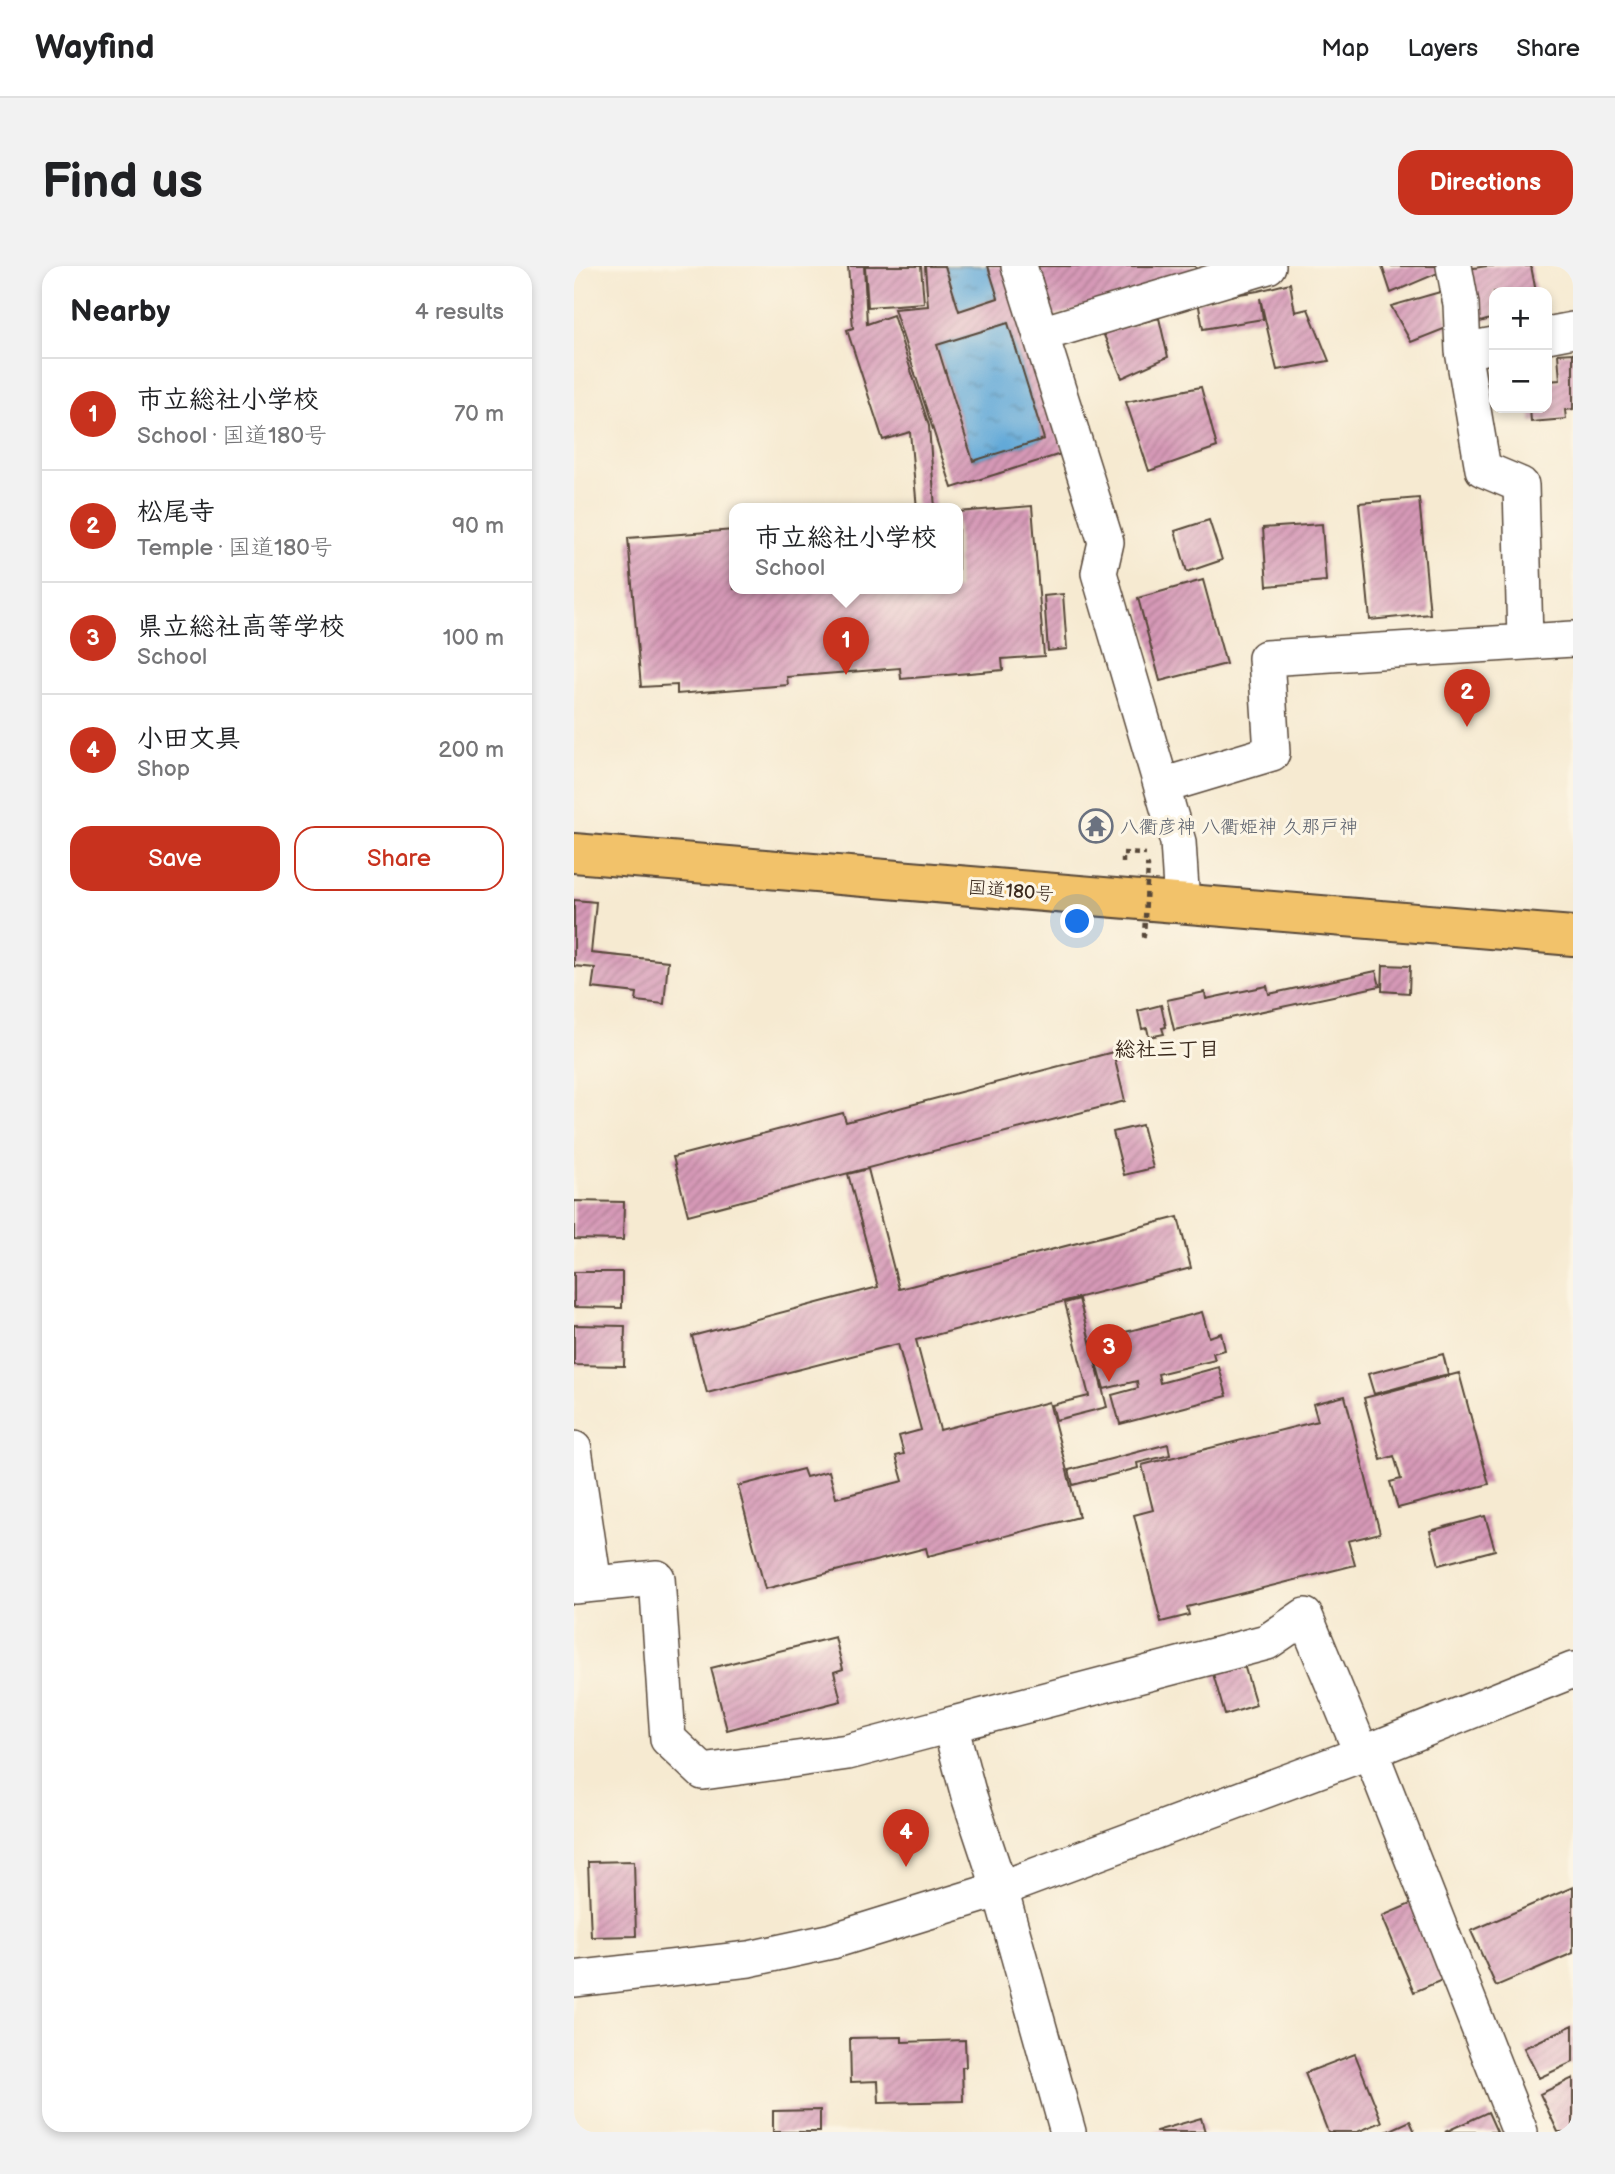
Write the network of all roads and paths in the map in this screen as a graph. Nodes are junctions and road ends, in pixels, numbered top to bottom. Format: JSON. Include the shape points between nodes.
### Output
{"nodes":[{"id":1,"x":1019,"y":266,"type":"edge"},
{"id":2,"x":1268,"y":266,"type":"edge"},
{"id":3,"x":1454,"y":266,"type":"edge"},
{"id":4,"x":1218,"y":273,"type":"edge"},
{"id":5,"x":1573,"y":330,"type":"edge"},
{"id":6,"x":1041,"y":334,"type":"junction"},
{"id":7,"x":1552,"y":334,"type":"edge"},
{"id":8,"x":1479,"y":348,"type":"edge"},
{"id":9,"x":1573,"y":639,"type":"edge"},
{"id":10,"x":1525,"y":641,"type":"junction"},
{"id":11,"x":1162,"y":786,"type":"junction"},
{"id":12,"x":574,"y":853,"type":"edge"},
{"id":13,"x":1153,"y":854,"type":"dead end"},
{"id":14,"x":1127,"y":864,"type":"dead end"},
{"id":15,"x":1145,"y":866,"type":"dead end"},
{"id":16,"x":1181,"y":905,"type":"junction"},
{"id":17,"x":1149,"y":936,"type":"dead end"},
{"id":18,"x":1573,"y":936,"type":"edge"},
{"id":19,"x":574,"y":1449,"type":"edge"},
{"id":20,"x":584,"y":1585,"type":"edge"},
{"id":21,"x":1573,"y":1670,"type":"edge"},
{"id":22,"x":950,"y":1725,"type":"junction"},
{"id":23,"x":1366,"y":1752,"type":"junction"},
{"id":24,"x":1000,"y":1889,"type":"junction"},
{"id":25,"x":574,"y":1979,"type":"edge"},
{"id":26,"x":1068,"y":2132,"type":"edge"},
{"id":27,"x":1520,"y":2132,"type":"edge"}],
"edges":[{"from":1,"to":6,"type":"street"},
{"from":2,"to":4,"type":"street"},
{"from":3,"to":8,"type":"street","via":[[1461,304]]},
{"from":4,"to":6,"type":"street"},
{"from":5,"to":7,"type":"street"},
{"from":6,"to":11,"type":"street","via":[[1106,542],[1099,573]]},
{"from":8,"to":10,"type":"street","via":[[1483,469],[1521,485]]},
{"from":9,"to":10,"type":"street"},
{"from":10,"to":11,"type":"street","via":[[1266,658],[1272,753]]},
{"from":11,"to":16,"type":"street","via":[[1178,842]]},
{"from":12,"to":16,"type":"highway","name":"国道180号"},
{"from":13,"to":14,"type":"path","via":[[1123,853],[1122,864]]},
{"from":15,"to":17,"type":"path","bridge":true,"via":[[1144,936]]},
{"from":16,"to":18,"type":"highway","name":"国道180号"},
{"from":19,"to":20,"type":"street"},
{"from":20,"to":22,"type":"street","via":[[657,1578],[668,1739],[703,1772],[848,1752]]},
{"from":21,"to":23,"type":"street"},
{"from":22,"to":23,"type":"street","via":[[1267,1642],[1305,1616]]},
{"from":22,"to":24,"type":"street"},
{"from":23,"to":24,"type":"street"},
{"from":23,"to":27,"type":"street"},
{"from":24,"to":25,"type":"street","via":[[832,1941],[761,1956]]},
{"from":24,"to":26,"type":"street"}]}
